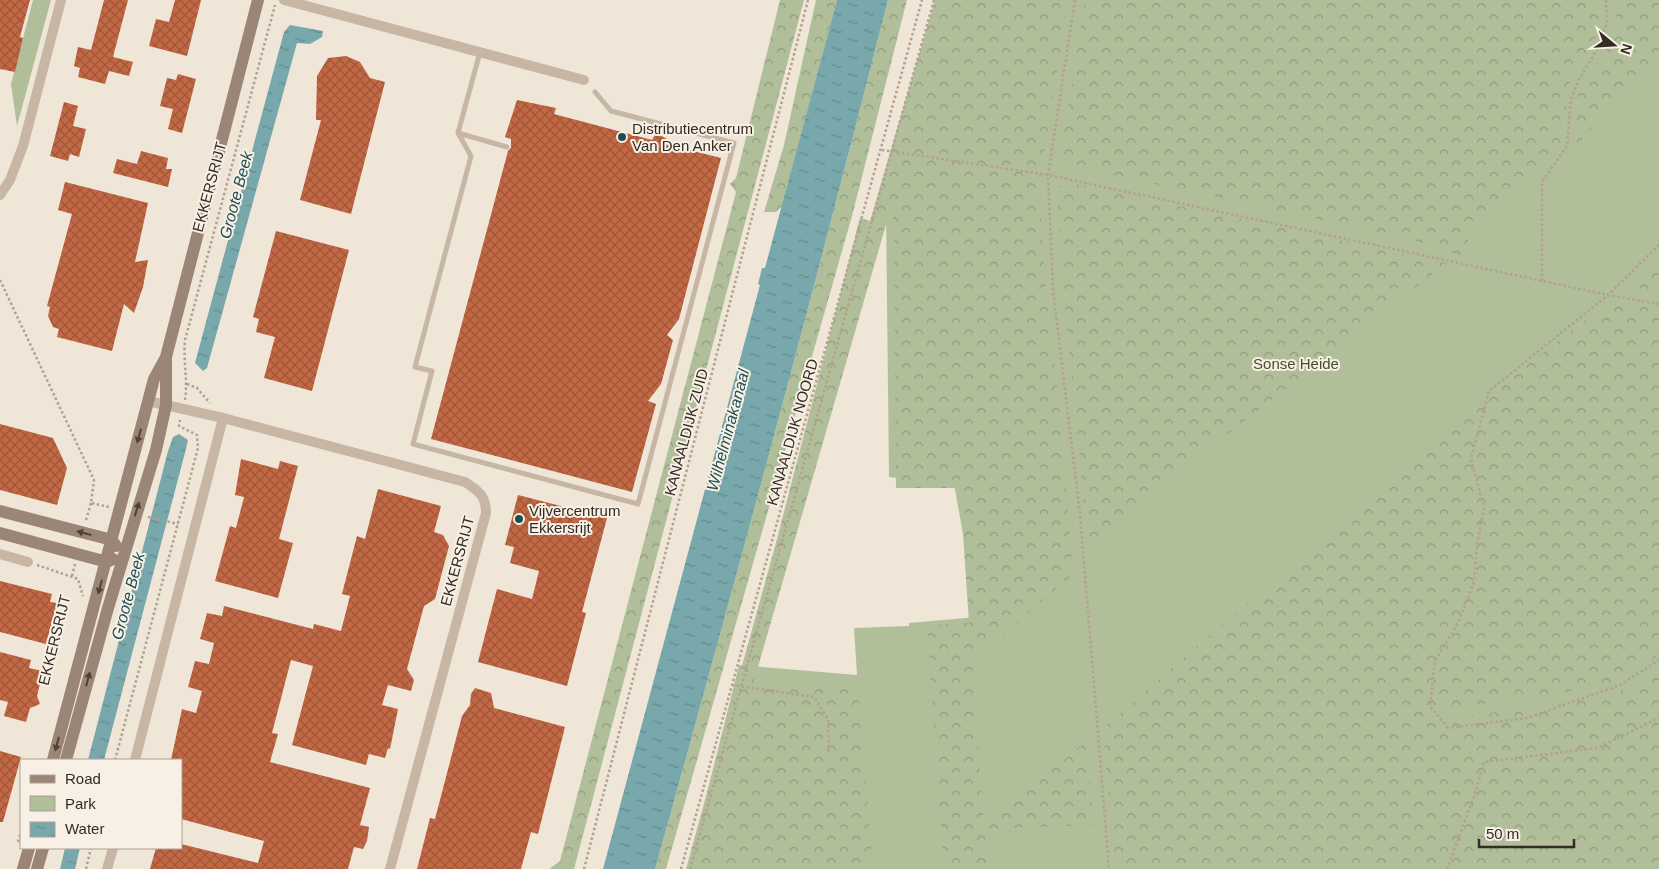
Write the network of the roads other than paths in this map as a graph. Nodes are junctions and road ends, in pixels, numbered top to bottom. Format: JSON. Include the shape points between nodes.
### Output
{"nodes":[{"id":1,"x":61,"y":0,"type":"edge"},
{"id":2,"x":258,"y":0,"type":"edge"},
{"id":3,"x":284,"y":0,"type":"edge"},
{"id":4,"x":480,"y":52,"type":"junction"},
{"id":5,"x":584,"y":80,"type":"dead end"},
{"id":6,"x":595,"y":92,"type":"dead end"},
{"id":7,"x":458,"y":133,"type":"junction"},
{"id":8,"x":507,"y":147,"type":"dead end"},
{"id":9,"x":0,"y":195,"type":"edge"},
{"id":10,"x":166,"y":357,"type":"junction"},
{"id":11,"x":148,"y":401,"type":"junction"},
{"id":12,"x":166,"y":405,"type":"junction"},
{"id":13,"x":223,"y":418,"type":"junction"},
{"id":14,"x":0,"y":511,"type":"edge"},
{"id":15,"x":0,"y":533,"type":"edge"},
{"id":16,"x":112,"y":540,"type":"junction"},
{"id":17,"x":0,"y":554,"type":"edge"},
{"id":18,"x":123,"y":556,"type":"junction"},
{"id":19,"x":28,"y":562,"type":"road end"},
{"id":20,"x":107,"y":562,"type":"junction"},
{"id":21,"x":53,"y":759,"type":"edge"},
{"id":22,"x":66,"y":759,"type":"edge"},
{"id":23,"x":135,"y":759,"type":"edge"},
{"id":24,"x":29,"y":849,"type":"edge"},
{"id":25,"x":43,"y":849,"type":"edge"},
{"id":26,"x":113,"y":849,"type":"edge"},
{"id":27,"x":23,"y":869,"type":"edge"},
{"id":28,"x":37,"y":869,"type":"edge"},
{"id":29,"x":107,"y":869,"type":"edge"},
{"id":30,"x":390,"y":869,"type":"edge"}],
"edges":[{"from":1,"to":9,"type":"street","via":[[23,146],[10,180]]},
{"from":2,"to":10,"type":"main road","name":"EKKERSRIJT"},
{"from":3,"to":4,"type":"street"},
{"from":4,"to":5,"type":"street"},
{"from":4,"to":7,"type":"lane"},
{"from":6,"to":7,"type":"lane","via":[[611,111],[734,143],[638,504],[412,444],[432,371],[416,367],[471,156]]},
{"from":7,"to":8,"type":"lane"},
{"from":10,"to":11,"type":"main road","name":"EKKERSRIJT","via":[[154,379]]},
{"from":10,"to":12,"type":"main road","name":"EKKERSRIJT"},
{"from":11,"to":12,"type":"street","name":"EKKERSRIJT"},
{"from":11,"to":16,"type":"main road","name":"EKKERSRIJT","one_way":true},
{"from":12,"to":13,"type":"street","name":"EKKERSRIJT"},
{"from":18,"to":12,"type":"main road","name":"EKKERSRIJT","one_way":true,"via":[[156,450]]},
{"from":13,"to":23,"type":"street"},
{"from":13,"to":30,"type":"street","name":"EKKERSRIJT","via":[[465,482],[486,500],[486,513]]},
{"from":16,"to":14,"type":"main road","one_way":true},
{"from":15,"to":20,"type":"main road"},
{"from":16,"to":18,"type":"main road"},
{"from":16,"to":20,"type":"main road","name":"EKKERSRIJT"},
{"from":17,"to":19,"type":"street"},
{"from":18,"to":20,"type":"main road"},
{"from":22,"to":18,"type":"main road","name":"EKKERSRIJT","one_way":true},
{"from":20,"to":21,"type":"main road","name":"EKKERSRIJT","one_way":true},
{"from":24,"to":27,"type":"main road"},
{"from":25,"to":28,"type":"main road"},
{"from":26,"to":29,"type":"street"}]}
